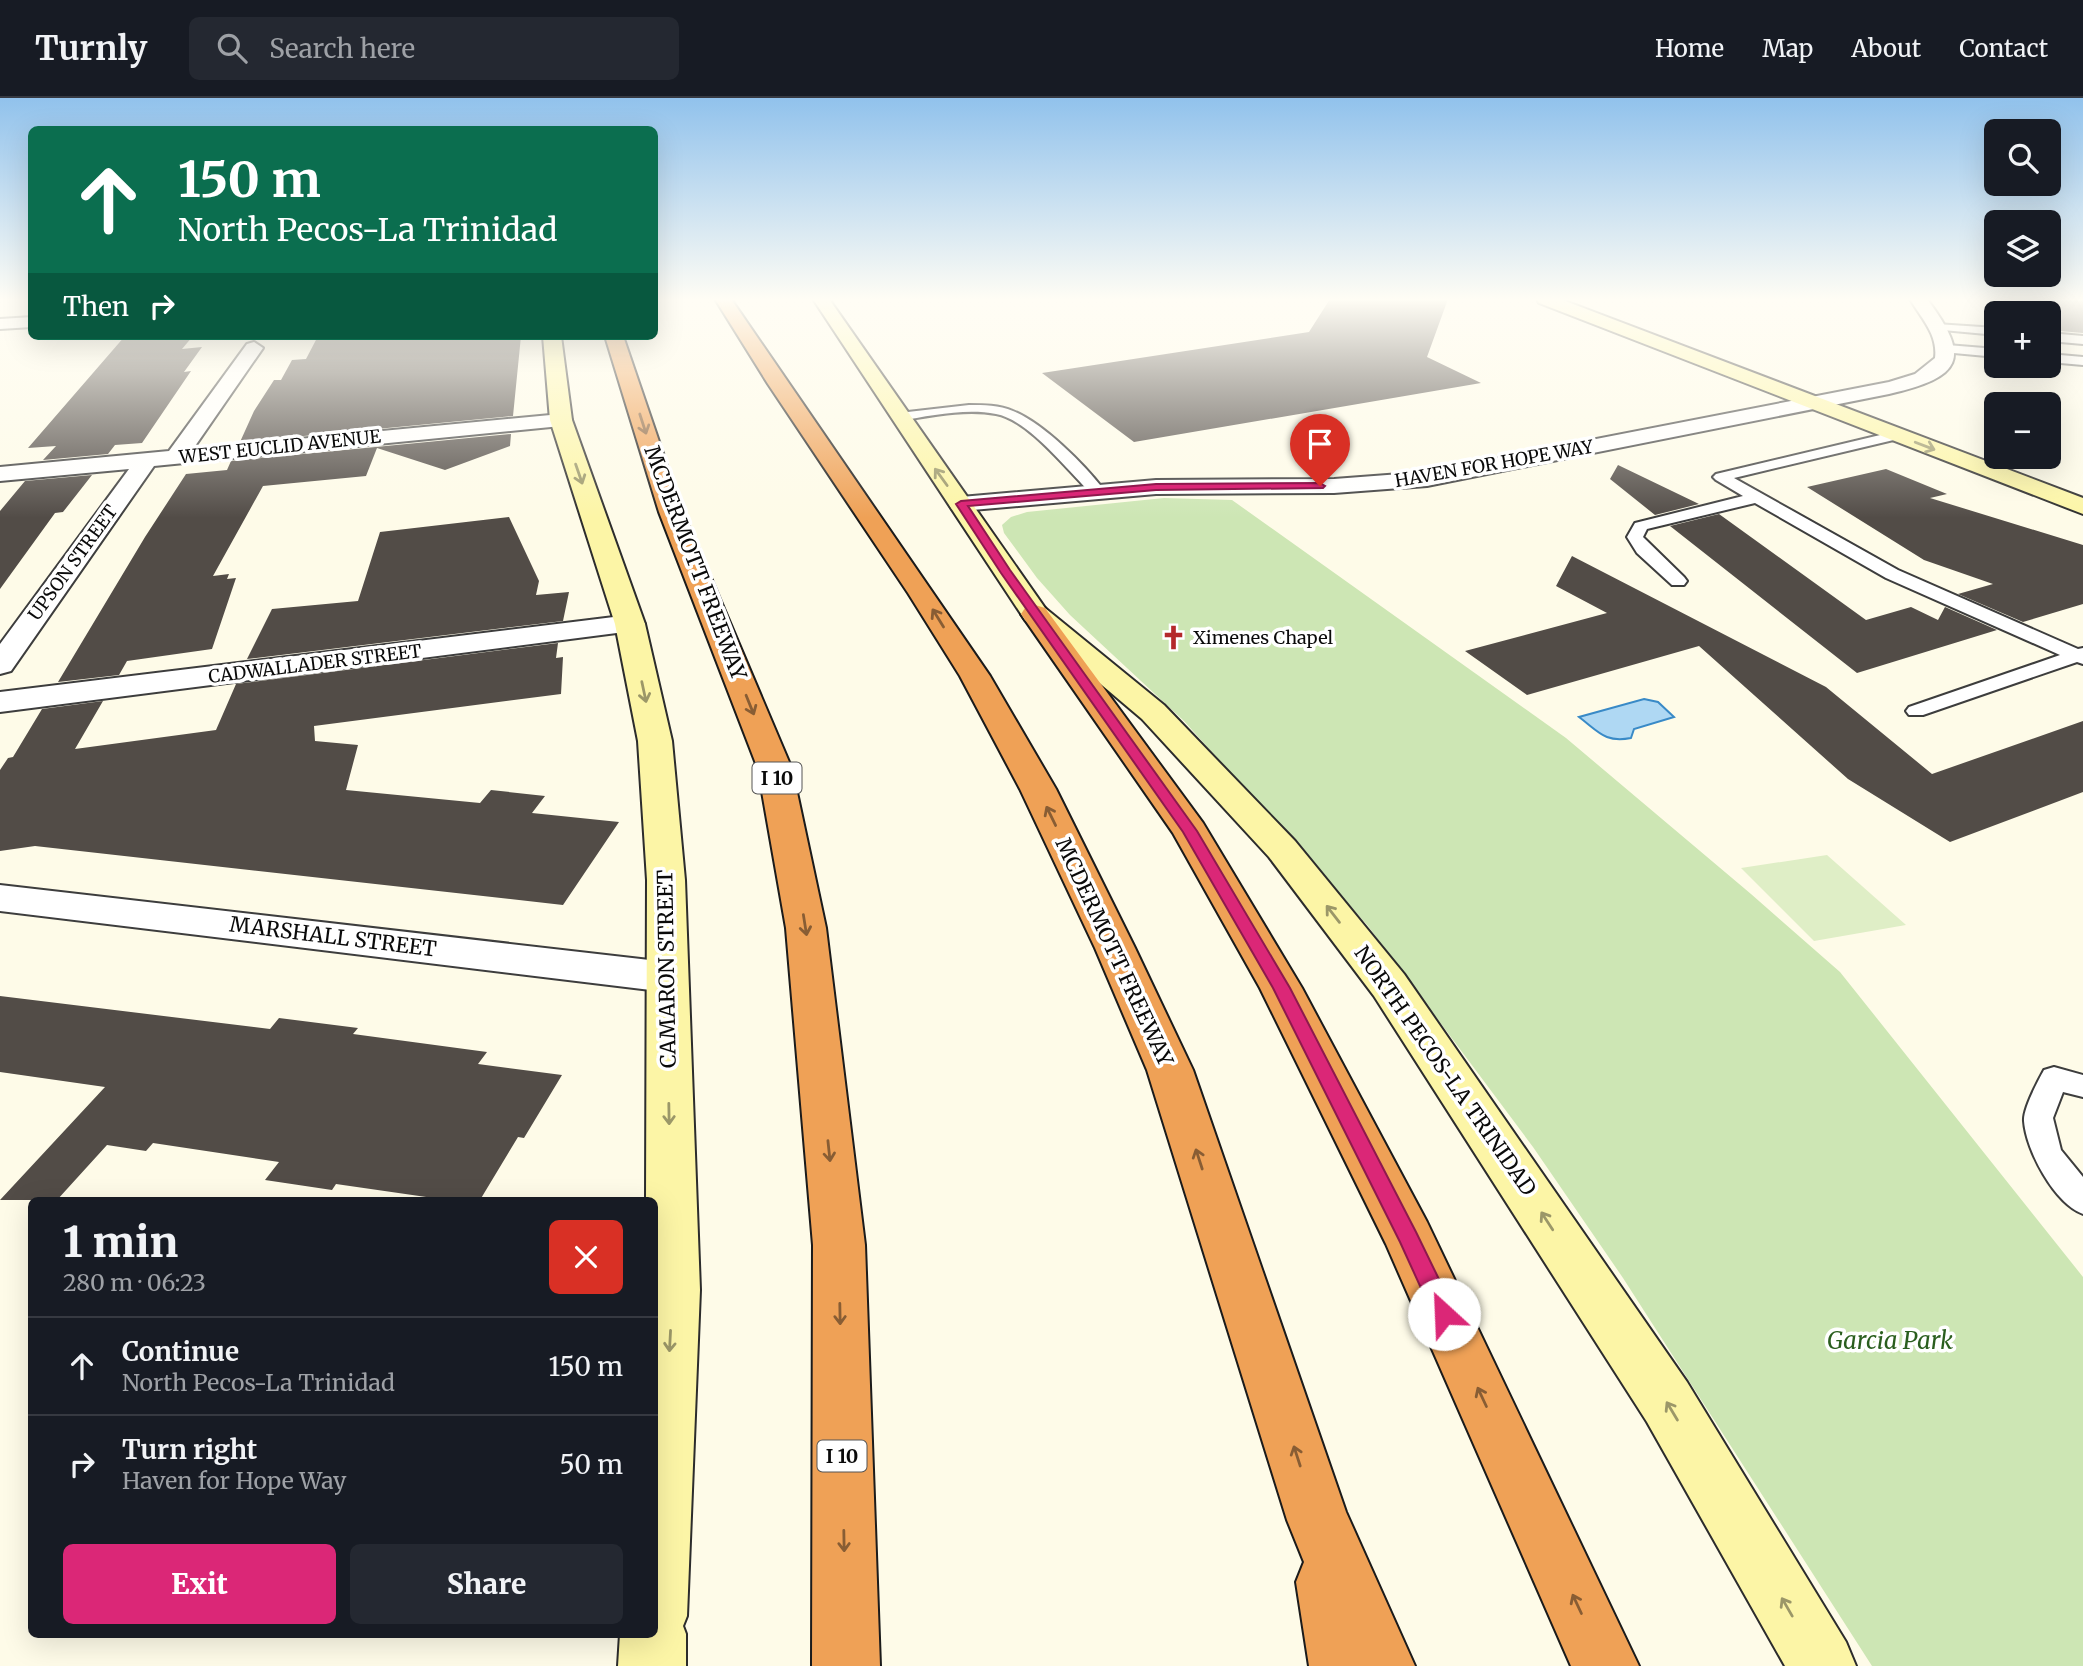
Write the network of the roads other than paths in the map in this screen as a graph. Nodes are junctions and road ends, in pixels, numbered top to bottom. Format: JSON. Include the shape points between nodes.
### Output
{"nodes":[{"id":1,"x":237,"y":372,"type":"edge"},
{"id":2,"x":556,"y":372,"type":"edge"},
{"id":3,"x":626,"y":372,"type":"edge"},
{"id":4,"x":771,"y":372,"type":"edge"},
{"id":5,"x":869,"y":372,"type":"edge"},
{"id":6,"x":1733,"y":372,"type":"edge"},
{"id":7,"x":1781,"y":372,"type":"edge"},
{"id":8,"x":1932,"y":372,"type":"edge"},
{"id":9,"x":1847,"y":397,"type":"junction"},
{"id":10,"x":1815,"y":404,"type":"junction"},
{"id":11,"x":899,"y":417,"type":"junction"},
{"id":12,"x":561,"y":420,"type":"junction"},
{"id":13,"x":1897,"y":435,"type":"junction"},
{"id":14,"x":1984,"y":448,"type":"edge"},
{"id":15,"x":175,"y":458,"type":"junction"},
{"id":16,"x":146,"y":461,"type":"junction"},
{"id":17,"x":2040,"y":469,"type":"edge"},
{"id":18,"x":0,"y":474,"type":"edge"},
{"id":19,"x":2083,"y":485,"type":"edge"},
{"id":20,"x":1096,"y":490,"type":"junction"},
{"id":21,"x":1755,"y":498,"type":"junction"},
{"id":22,"x":961,"y":504,"type":"junction"},
{"id":23,"x":2083,"y":506,"type":"edge"},
{"id":24,"x":1678,"y":581,"type":"dead end"},
{"id":25,"x":1035,"y":614,"type":"junction"},
{"id":26,"x":630,"y":624,"type":"junction"},
{"id":27,"x":2081,"y":656,"type":"edge"},
{"id":28,"x":0,"y":665,"type":"edge"},
{"id":29,"x":0,"y":702,"type":"edge"},
{"id":30,"x":1916,"y":711,"type":"dead end"},
{"id":31,"x":0,"y":898,"type":"edge"},
{"id":32,"x":667,"y":977,"type":"junction"},
{"id":33,"x":2083,"y":1086,"type":"edge"},
{"id":34,"x":2083,"y":1200,"type":"edge"},
{"id":35,"x":1318,"y":1520,"type":"junction"},
{"id":36,"x":658,"y":1547,"type":"edge"},
{"id":37,"x":653,"y":1638,"type":"edge"},
{"id":38,"x":652,"y":1666,"type":"edge"},
{"id":39,"x":846,"y":1666,"type":"edge"},
{"id":40,"x":1343,"y":1666,"type":"edge"},
{"id":41,"x":1381,"y":1666,"type":"edge"},
{"id":42,"x":1605,"y":1666,"type":"edge"},
{"id":43,"x":1822,"y":1666,"type":"edge"}],
"edges":[{"from":1,"to":15,"type":"street"},
{"from":2,"to":12,"type":"main road","name":"CAMARON STREET"},
{"from":3,"to":39,"type":"highway","name":"MCDERMOTT FREEWAY","number":"I 10","one_way":true,"via":[[671,512],[775,769],[806,928],[839,1245]]},
{"from":35,"to":4,"type":"highway","name":"MCDERMOTT FREEWAY","one_way":true,"via":[[1170,1070],[1115,948],[1038,789],[975,676]]},
{"from":5,"to":11,"type":"main road","name":"NORTH PECOS-LA TRINIDAD"},
{"from":6,"to":10,"type":"main road"},
{"from":7,"to":9,"type":"main road"},
{"from":8,"to":9,"type":"street","name":"HAVEN FOR HOPE WAY","via":[[1901,385]]},
{"from":9,"to":10,"type":"street","name":"HAVEN FOR HOPE WAY"},
{"from":9,"to":14,"type":"main road"},
{"from":10,"to":13,"type":"main road"},
{"from":10,"to":20,"type":"street","name":"HAVEN FOR HOPE WAY","via":[[1427,478],[1334,485]]},
{"from":11,"to":20,"type":"lane","via":[[971,409],[1005,412],[1040,436]]},
{"from":22,"to":11,"type":"main road","name":"NORTH PECOS-LA TRINIDAD","one_way":true},
{"from":12,"to":15,"type":"street","name":"WEST EUCLID AVENUE"},
{"from":12,"to":26,"type":"main road","name":"CAMARON STREET","one_way":true},
{"from":13,"to":21,"type":"lane","via":[[1721,477]]},
{"from":13,"to":23,"type":"main road","one_way":true},
{"from":15,"to":16,"type":"street","name":"WEST EUCLID AVENUE"},
{"from":16,"to":18,"type":"street","name":"WEST EUCLID AVENUE"},
{"from":16,"to":28,"type":"street","name":"UPSON STREET"},
{"from":17,"to":19,"type":"main road"},
{"from":20,"to":22,"type":"street","name":"HAVEN FOR HOPE WAY"},
{"from":21,"to":24,"type":"lane","via":[[1641,526],[1634,537]]},
{"from":21,"to":27,"type":"lane","via":[[1892,574]]},
{"from":22,"to":25,"type":"main road","name":"NORTH PECOS-LA TRINIDAD"},
{"from":42,"to":25,"type":"highway","one_way":true,"via":[[1409,1238],[1281,988],[1190,831]]},
{"from":43,"to":25,"type":"main road","name":"NORTH PECOS-LA TRINIDAD","one_way":true,"via":[[1667,1402],[1390,985],[1282,849],[1153,712]]},
{"from":26,"to":29,"type":"street","name":"CADWALLADER STREET"},
{"from":26,"to":32,"type":"main road","name":"CAMARON STREET","one_way":true,"via":[[655,741],[666,880]]},
{"from":27,"to":30,"type":"lane"},
{"from":31,"to":32,"type":"street","name":"MARSHALL STREET"},
{"from":32,"to":36,"type":"main road","name":"CAMARON STREET","one_way":true,"via":[[673,1290]]},
{"from":33,"to":34,"type":"lane","via":[[2054,1078],[2038,1118],[2047,1155]]},
{"from":35,"to":40,"type":"highway"},
{"from":35,"to":41,"type":"highway","name":"MCDERMOTT FREEWAY"},
{"from":37,"to":38,"type":"main road"}]}
